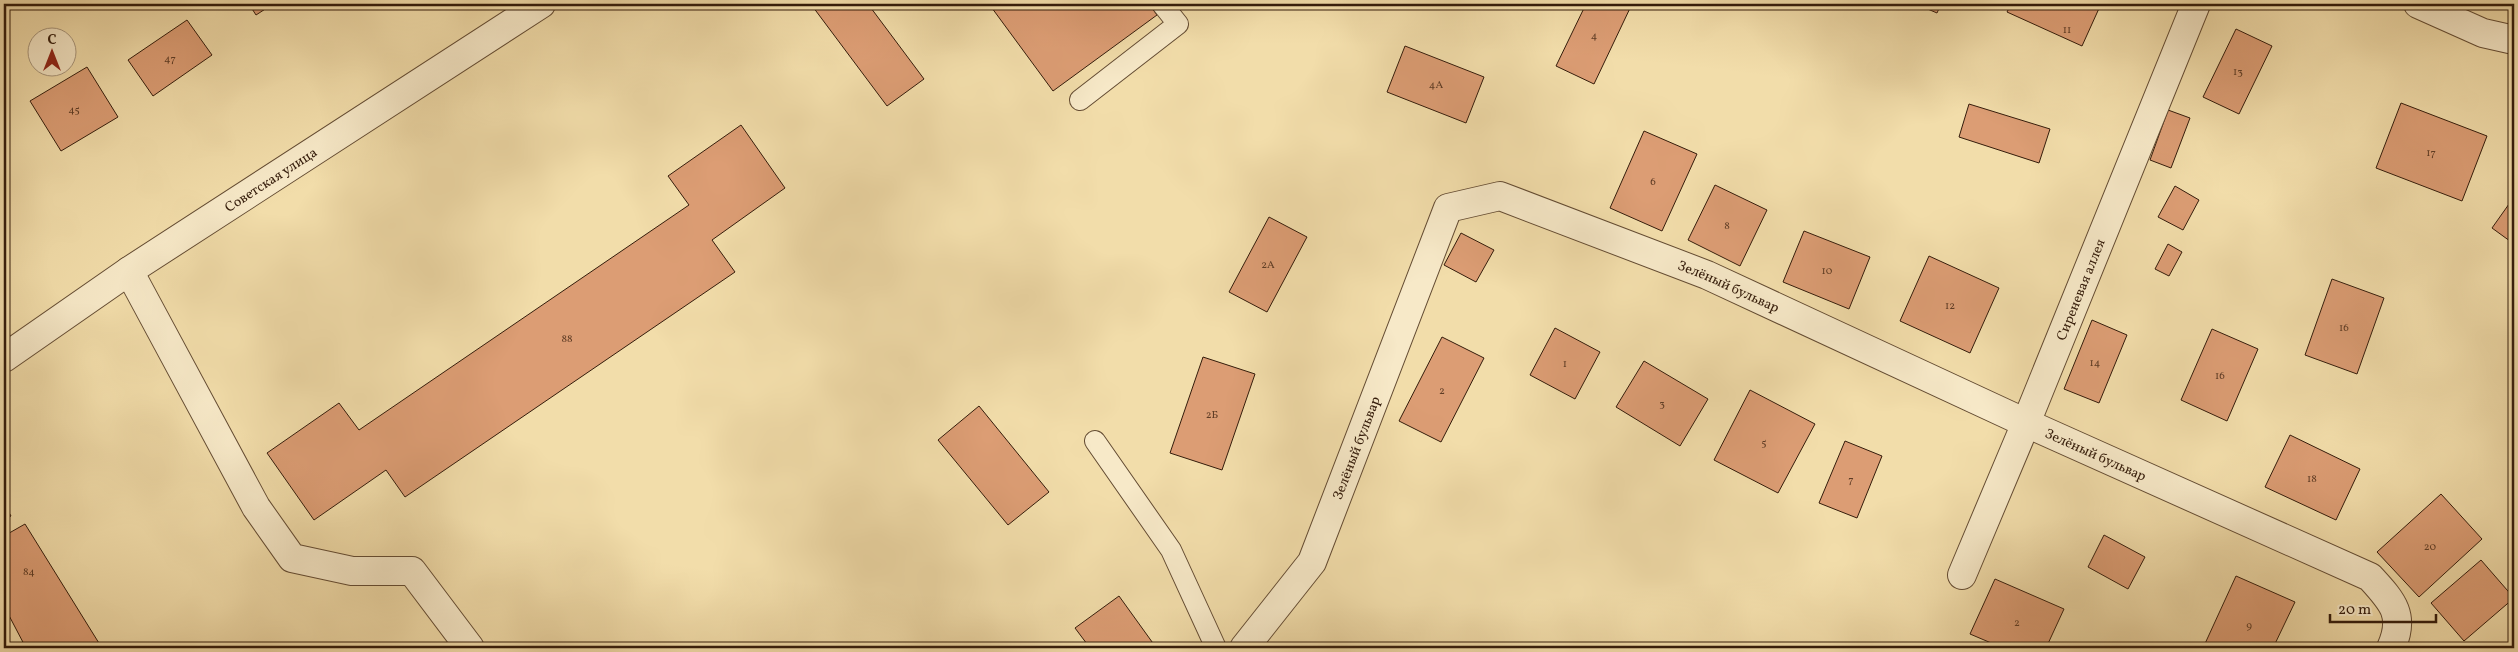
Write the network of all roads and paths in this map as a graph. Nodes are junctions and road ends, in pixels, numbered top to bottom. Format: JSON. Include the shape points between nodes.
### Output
{"nodes":[{"id":1,"x":541,"y":4,"type":"edge"},
{"id":2,"x":1162,"y":4,"type":"edge"},
{"id":3,"x":2196,"y":4,"type":"edge"},
{"id":4,"x":2418,"y":4,"type":"edge"},
{"id":5,"x":2514,"y":40,"type":"edge"},
{"id":6,"x":1080,"y":100,"type":"dead end"},
{"id":7,"x":129,"y":271,"type":"junction"},
{"id":8,"x":4,"y":358,"type":"edge"},
{"id":9,"x":2026,"y":423,"type":"junction"},
{"id":10,"x":1095,"y":441,"type":"dead end"},
{"id":11,"x":1962,"y":575,"type":"dead end"},
{"id":12,"x":470,"y":648,"type":"edge"},
{"id":13,"x":1216,"y":648,"type":"edge"},
{"id":14,"x":1244,"y":648,"type":"edge"},
{"id":15,"x":2391,"y":648,"type":"edge"}],
"edges":[{"from":1,"to":7,"type":"street","name":"Советская улица"},
{"from":2,"to":6,"type":"lane","via":[[1178,24]]},
{"from":3,"to":9,"type":"street","name":"Сиреневая аллея"},
{"from":4,"to":5,"type":"street","via":[[2483,33]]},
{"from":7,"to":8,"type":"street","name":"Советская улица"},
{"from":7,"to":12,"type":"street","via":[[256,507],[292,558],[352,571],[412,571]]},
{"from":9,"to":11,"type":"street","name":"Сиреневая аллея"},
{"from":9,"to":14,"type":"street","name":"Зелёный бульвар","via":[[1707,275],[1500,196],[1448,208],[1312,562]]},
{"from":9,"to":15,"type":"street","name":"Зелёный бульвар","via":[[2370,577],[2393,602],[2399,631]]},
{"from":10,"to":13,"type":"lane","via":[[1171,550]]}]}
